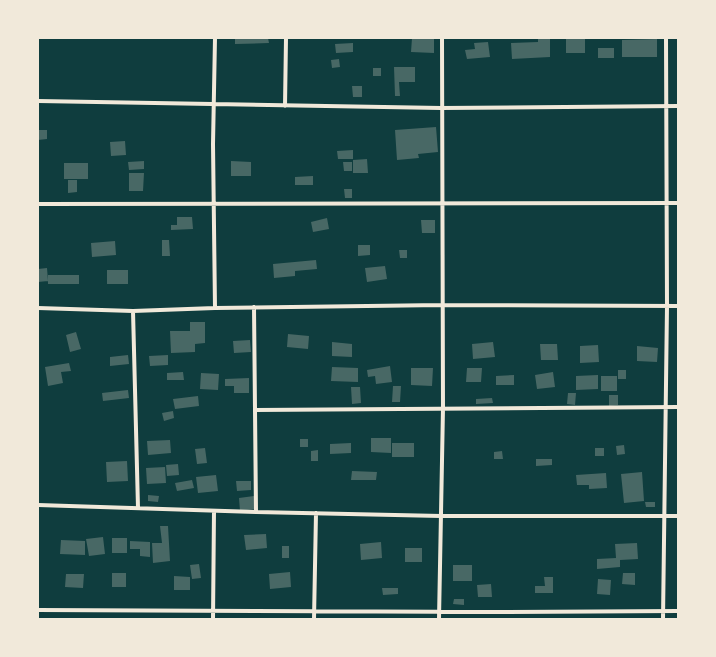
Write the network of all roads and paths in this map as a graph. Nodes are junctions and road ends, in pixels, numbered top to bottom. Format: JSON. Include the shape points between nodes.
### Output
{"nodes":[{"id":1,"x":214,"y":38,"type":"edge"},
{"id":2,"x":286,"y":38,"type":"edge"},
{"id":3,"x":442,"y":38,"type":"edge"},
{"id":4,"x":666,"y":38,"type":"edge"},
{"id":5,"x":38,"y":101,"type":"edge"},
{"id":6,"x":214,"y":105,"type":"junction"},
{"id":7,"x":285,"y":106,"type":"junction"},
{"id":8,"x":666,"y":106,"type":"junction"},
{"id":9,"x":678,"y":106,"type":"edge"},
{"id":10,"x":441,"y":108,"type":"junction"},
{"id":11,"x":443,"y":203,"type":"junction"},
{"id":12,"x":667,"y":203,"type":"junction"},
{"id":13,"x":678,"y":203,"type":"edge"},
{"id":14,"x":38,"y":204,"type":"edge"},
{"id":15,"x":214,"y":204,"type":"junction"},
{"id":16,"x":442,"y":305,"type":"junction"},
{"id":17,"x":667,"y":306,"type":"junction"},
{"id":18,"x":678,"y":306,"type":"edge"},
{"id":19,"x":254,"y":307,"type":"junction"},
{"id":20,"x":38,"y":308,"type":"edge"},
{"id":21,"x":215,"y":308,"type":"junction"},
{"id":22,"x":134,"y":311,"type":"junction"},
{"id":23,"x":666,"y":406,"type":"junction"},
{"id":24,"x":678,"y":407,"type":"edge"},
{"id":25,"x":443,"y":408,"type":"junction"},
{"id":26,"x":255,"y":410,"type":"junction"},
{"id":27,"x":38,"y":506,"type":"edge"},
{"id":28,"x":138,"y":508,"type":"junction"},
{"id":29,"x":214,"y":511,"type":"junction"},
{"id":30,"x":256,"y":512,"type":"junction"},
{"id":31,"x":316,"y":513,"type":"junction"},
{"id":32,"x":664,"y":515,"type":"junction"},
{"id":33,"x":441,"y":516,"type":"junction"},
{"id":34,"x":678,"y":516,"type":"edge"},
{"id":35,"x":38,"y":610,"type":"edge"},
{"id":36,"x":213,"y":611,"type":"junction"},
{"id":37,"x":314,"y":611,"type":"junction"},
{"id":38,"x":663,"y":611,"type":"junction"},
{"id":39,"x":678,"y":611,"type":"edge"},
{"id":40,"x":439,"y":612,"type":"junction"},
{"id":41,"x":213,"y":619,"type":"edge"},
{"id":42,"x":314,"y":619,"type":"edge"},
{"id":43,"x":439,"y":619,"type":"edge"},
{"id":44,"x":663,"y":619,"type":"edge"}],
"edges":[{"from":1,"to":6,"type":"street"},
{"from":2,"to":7,"type":"street"},
{"from":3,"to":10,"type":"street"},
{"from":4,"to":8,"type":"street"},
{"from":5,"to":6,"type":"street"},
{"from":6,"to":7,"type":"street"},
{"from":6,"to":15,"type":"street"},
{"from":7,"to":10,"type":"street"},
{"from":8,"to":9,"type":"street"},
{"from":8,"to":10,"type":"street"},
{"from":8,"to":12,"type":"street"},
{"from":10,"to":11,"type":"street"},
{"from":11,"to":12,"type":"street"},
{"from":11,"to":15,"type":"street"},
{"from":11,"to":16,"type":"street"},
{"from":12,"to":13,"type":"street"},
{"from":12,"to":17,"type":"street"},
{"from":14,"to":15,"type":"street"},
{"from":15,"to":21,"type":"street"},
{"from":16,"to":17,"type":"street"},
{"from":16,"to":19,"type":"street"},
{"from":16,"to":25,"type":"street"},
{"from":17,"to":18,"type":"street"},
{"from":17,"to":23,"type":"street"},
{"from":19,"to":21,"type":"street"},
{"from":19,"to":26,"type":"street"},
{"from":20,"to":22,"type":"street"},
{"from":21,"to":22,"type":"street"},
{"from":22,"to":28,"type":"street"},
{"from":23,"to":24,"type":"street"},
{"from":23,"to":25,"type":"street"},
{"from":23,"to":32,"type":"street"},
{"from":25,"to":26,"type":"street"},
{"from":25,"to":33,"type":"street"},
{"from":26,"to":30,"type":"street"},
{"from":27,"to":28,"type":"street"},
{"from":28,"to":29,"type":"street"},
{"from":29,"to":30,"type":"street"},
{"from":29,"to":36,"type":"street"},
{"from":30,"to":31,"type":"street"},
{"from":31,"to":33,"type":"street"},
{"from":31,"to":37,"type":"street"},
{"from":32,"to":33,"type":"street"},
{"from":32,"to":34,"type":"street"},
{"from":32,"to":38,"type":"street"},
{"from":33,"to":40,"type":"street"},
{"from":35,"to":36,"type":"street"},
{"from":36,"to":37,"type":"street"},
{"from":36,"to":41,"type":"street"},
{"from":37,"to":40,"type":"street"},
{"from":37,"to":42,"type":"street"},
{"from":38,"to":39,"type":"street"},
{"from":38,"to":40,"type":"street"},
{"from":38,"to":44,"type":"street"},
{"from":40,"to":43,"type":"street"}]}
